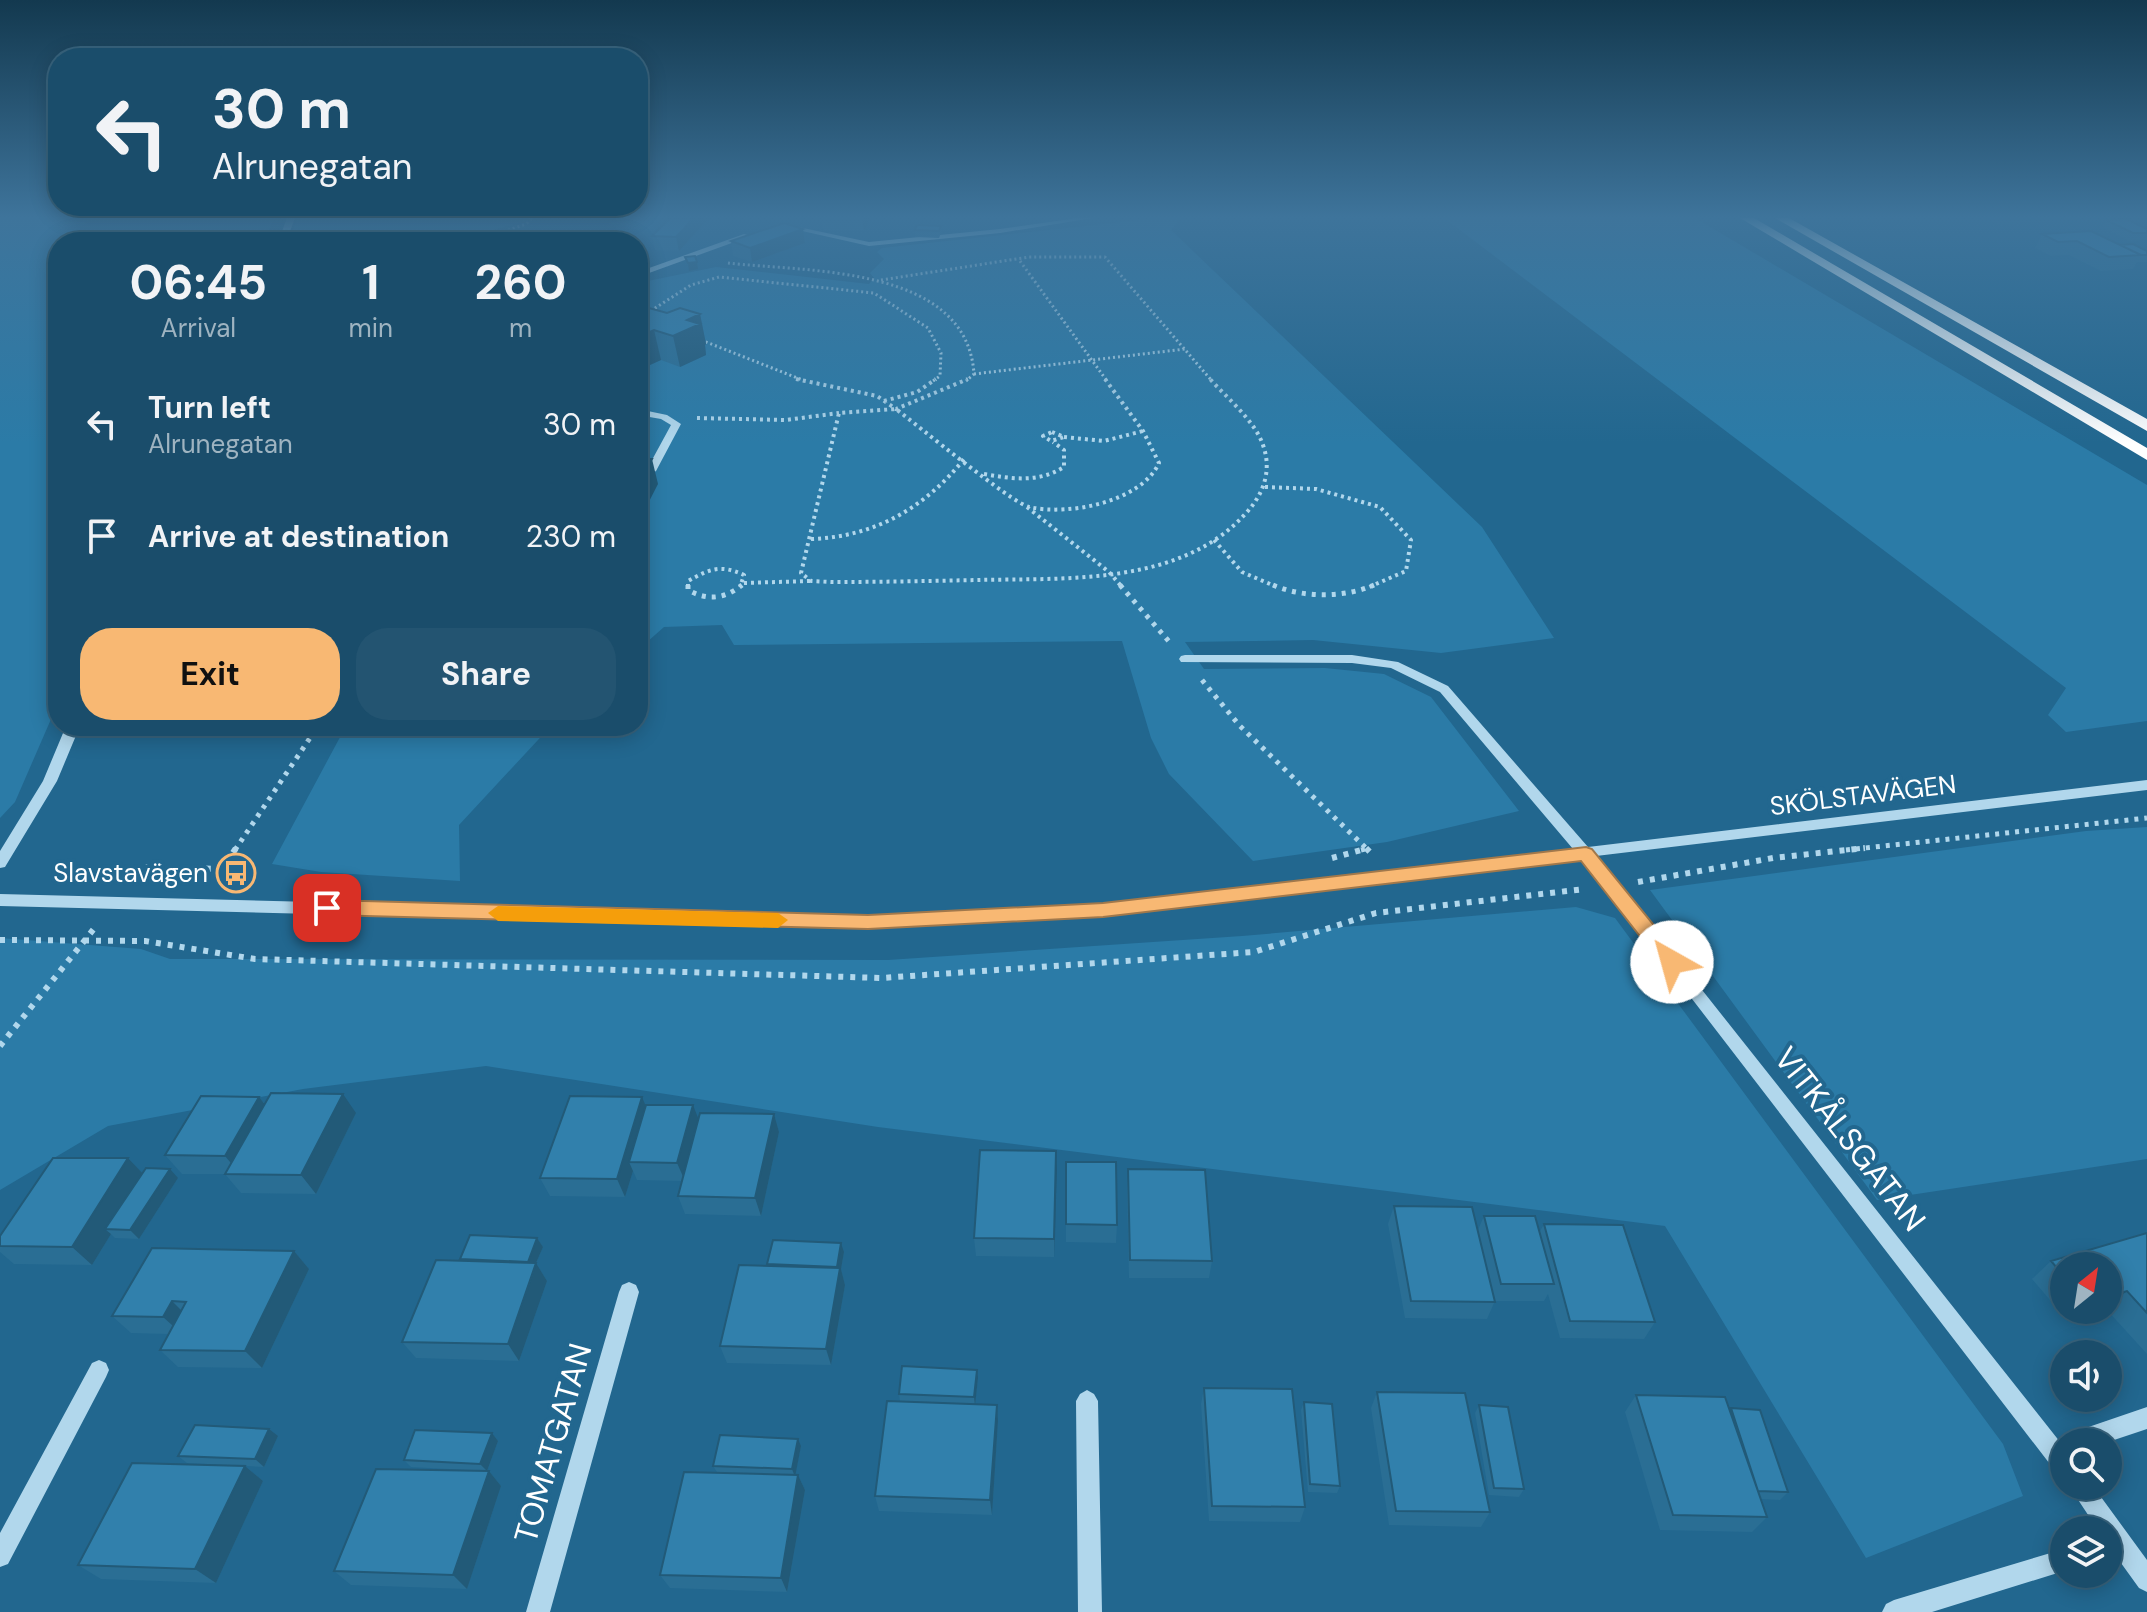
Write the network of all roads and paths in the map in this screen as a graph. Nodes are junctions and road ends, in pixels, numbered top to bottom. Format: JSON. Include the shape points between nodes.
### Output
{"nodes":[{"id":1,"x":678,"y":293,"type":"edge"},
{"id":2,"x":874,"y":293,"type":"edge"},
{"id":3,"x":917,"y":293,"type":"edge"},
{"id":4,"x":1042,"y":293,"type":"edge"},
{"id":5,"x":1137,"y":293,"type":"edge"},
{"id":6,"x":1873,"y":293,"type":"edge"},
{"id":7,"x":1913,"y":293,"type":"edge"},
{"id":8,"x":648,"y":313,"type":"edge"},
{"id":9,"x":697,"y":338,"type":"edge"},
{"id":10,"x":1185,"y":349,"type":"junction"},
{"id":11,"x":1089,"y":361,"type":"junction"},
{"id":12,"x":974,"y":374,"type":"junction"},
{"id":13,"x":884,"y":401,"type":"junction"},
{"id":14,"x":896,"y":409,"type":"junction"},
{"id":15,"x":839,"y":413,"type":"junction"},
{"id":16,"x":648,"y":414,"type":"edge"},
{"id":17,"x":664,"y":417,"type":"junction"},
{"id":18,"x":2147,"y":426,"type":"edge"},
{"id":19,"x":1143,"y":431,"type":"junction"},
{"id":20,"x":1064,"y":437,"type":"junction"},
{"id":21,"x":1051,"y":441,"type":"junction"},
{"id":22,"x":2147,"y":455,"type":"edge"},
{"id":23,"x":964,"y":459,"type":"junction"},
{"id":24,"x":651,"y":471,"type":"edge"},
{"id":25,"x":983,"y":474,"type":"junction"},
{"id":26,"x":1265,"y":487,"type":"junction"},
{"id":27,"x":1027,"y":507,"type":"junction"},
{"id":28,"x":811,"y":539,"type":"junction"},
{"id":29,"x":1214,"y":540,"type":"junction"},
{"id":30,"x":1109,"y":572,"type":"junction"},
{"id":31,"x":811,"y":581,"type":"junction"},
{"id":32,"x":744,"y":583,"type":"junction"},
{"id":33,"x":1185,"y":659,"type":"junction"},
{"id":34,"x":69,"y":736,"type":"edge"},
{"id":35,"x":311,"y":736,"type":"edge"},
{"id":36,"x":2147,"y":785,"type":"edge"},
{"id":37,"x":2147,"y":818,"type":"edge"},
{"id":38,"x":1366,"y":848,"type":"junction"},
{"id":39,"x":1586,"y":854,"type":"junction"},
{"id":40,"x":1328,"y":859,"type":"dead end"},
{"id":41,"x":0,"y":863,"type":"edge"},
{"id":42,"x":1392,"y":874,"type":"junction"},
{"id":43,"x":1614,"y":887,"type":"junction"},
{"id":44,"x":0,"y":900,"type":"edge"},
{"id":45,"x":114,"y":902,"type":"junction"},
{"id":46,"x":1421,"y":906,"type":"junction"},
{"id":47,"x":0,"y":940,"type":"edge"},
{"id":48,"x":85,"y":941,"type":"junction"},
{"id":49,"x":0,"y":1046,"type":"edge"},
{"id":50,"x":629,"y":1292,"type":"dead end"},
{"id":51,"x":99,"y":1370,"type":"dead end"},
{"id":52,"x":1087,"y":1401,"type":"dead end"},
{"id":53,"x":2147,"y":1418,"type":"edge"},
{"id":54,"x":2117,"y":1428,"type":"edge"},
{"id":55,"x":2050,"y":1439,"type":"edge"},
{"id":56,"x":2122,"y":1553,"type":"edge"},
{"id":57,"x":0,"y":1556,"type":"edge"},
{"id":58,"x":2050,"y":1564,"type":"edge"},
{"id":59,"x":2147,"y":1580,"type":"edge"},
{"id":60,"x":538,"y":1612,"type":"edge"},
{"id":61,"x":1090,"y":1612,"type":"edge"},
{"id":62,"x":1894,"y":1612,"type":"edge"}],
"edges":[{"from":1,"to":8,"type":"path"},
{"from":2,"to":13,"type":"path","via":[[928,328],[941,353],[940,376],[917,392]]},
{"from":3,"to":12,"type":"path","via":[[955,322],[976,356]]},
{"from":4,"to":11,"type":"path"},
{"from":5,"to":10,"type":"path"},
{"from":6,"to":22,"type":"highway"},
{"from":7,"to":18,"type":"highway"},
{"from":9,"to":13,"type":"path","via":[[793,378]]},
{"from":10,"to":11,"type":"path"},
{"from":10,"to":26,"type":"path","via":[[1259,435],[1270,464]]},
{"from":11,"to":12,"type":"path"},
{"from":11,"to":19,"type":"path"},
{"from":12,"to":14,"type":"path"},
{"from":13,"to":14,"type":"path"},
{"from":14,"to":15,"type":"path"},
{"from":14,"to":23,"type":"path"},
{"from":15,"to":17,"type":"path","via":[[786,420]]},
{"from":15,"to":28,"type":"path"},
{"from":16,"to":17,"type":"street"},
{"from":17,"to":24,"type":"street","via":[[676,424]]},
{"from":19,"to":20,"type":"path","via":[[1104,441]]},
{"from":19,"to":27,"type":"path","via":[[1159,463],[1152,478],[1136,491],[1077,507]]},
{"from":20,"to":21,"type":"path"},
{"from":20,"to":21,"type":"path","via":[[1058,432],[1044,434]]},
{"from":21,"to":25,"type":"path","via":[[1064,450],[1064,467],[1055,473],[1031,480]]},
{"from":23,"to":25,"type":"path"},
{"from":23,"to":28,"type":"path","via":[[940,490],[899,516],[844,535]]},
{"from":25,"to":27,"type":"path"},
{"from":26,"to":29,"type":"path","via":[[1240,520]]},
{"from":26,"to":29,"type":"path","via":[[1316,489],[1380,507],[1411,540],[1406,571],[1353,594],[1289,592],[1242,572]]},
{"from":27,"to":30,"type":"path"},
{"from":28,"to":31,"type":"path","via":[[801,573]]},
{"from":29,"to":30,"type":"path","via":[[1154,565]]},
{"from":30,"to":31,"type":"path","via":[[1087,578]]},
{"from":30,"to":33,"type":"path"},
{"from":31,"to":32,"type":"path"},
{"from":32,"to":32,"type":"path","via":[[711,598],[688,590],[696,573],[711,568],[737,570]]},
{"from":33,"to":38,"type":"path","via":[[1239,725]]},
{"from":33,"to":39,"type":"street","name":"VITKÅLSGATAN","via":[[1352,659],[1394,665],[1422,676],[1444,689]]},
{"from":34,"to":41,"type":"street","via":[[50,781]]},
{"from":35,"to":45,"type":"path","via":[[222,869],[141,867]]},
{"from":36,"to":39,"type":"street","name":"SKÖLSTAVÄGEN"},
{"from":37,"to":43,"type":"path","via":[[1773,858]]},
{"from":38,"to":40,"type":"path"},
{"from":38,"to":42,"type":"path"},
{"from":39,"to":42,"type":"street","name":"SKÖLSTAVÄGEN"},
{"from":39,"to":43,"type":"street","name":"VITKÅLSGATAN"},
{"from":42,"to":45,"type":"street","name":"SKÖLSTAVÄGEN","via":[[1103,910],[868,922]]},
{"from":42,"to":46,"type":"path"},
{"from":43,"to":46,"type":"path"},
{"from":43,"to":55,"type":"street","name":"VITKÅLSGATAN"},
{"from":44,"to":45,"type":"street","name":"SKÖLSTAVÄGEN"},
{"from":45,"to":48,"type":"path"},
{"from":46,"to":48,"type":"path","via":[[1376,913],[1254,952],[882,978],[255,959],[145,941]]},
{"from":47,"to":48,"type":"path"},
{"from":48,"to":49,"type":"path"},
{"from":50,"to":60,"type":"street","name":"TOMATGATAN"},
{"from":51,"to":57,"type":"street"},
{"from":52,"to":61,"type":"street"},
{"from":53,"to":54,"type":"street"},
{"from":56,"to":59,"type":"street"},
{"from":58,"to":62,"type":"street"}]}
